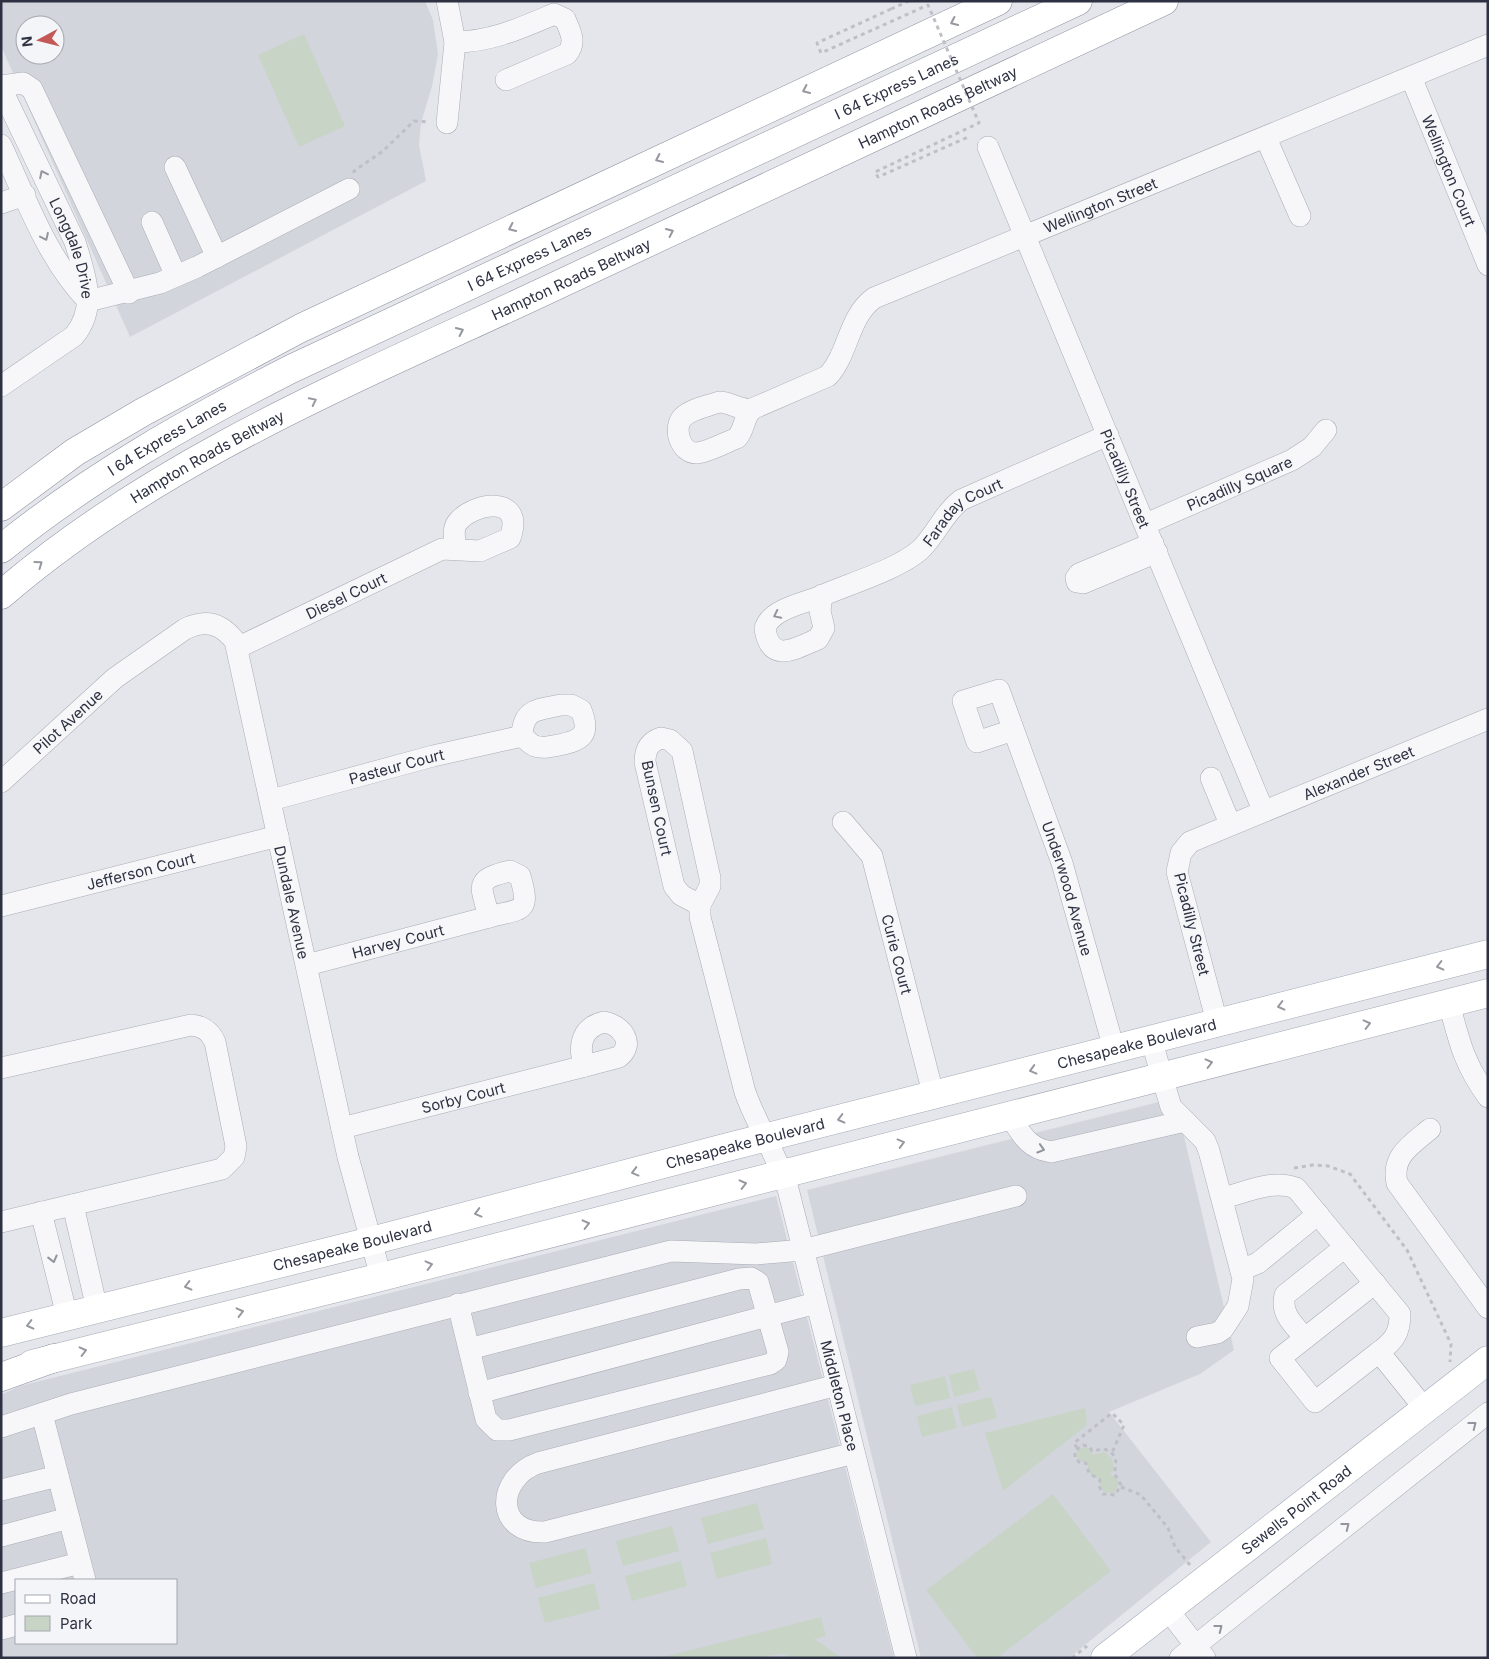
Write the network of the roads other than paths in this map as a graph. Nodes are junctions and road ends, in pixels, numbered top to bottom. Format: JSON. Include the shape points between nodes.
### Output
{"nodes":[{"id":1,"x":447,"y":1,"type":"edge"},
{"id":2,"x":998,"y":1,"type":"edge"},
{"id":3,"x":1078,"y":1,"type":"edge"},
{"id":4,"x":1164,"y":1,"type":"edge"},
{"id":5,"x":455,"y":42,"type":"junction"},
{"id":6,"x":1488,"y":46,"type":"edge"},
{"id":7,"x":1411,"y":77,"type":"junction"},
{"id":8,"x":506,"y":80,"type":"dead end"},
{"id":9,"x":1,"y":87,"type":"edge"},
{"id":10,"x":447,"y":123,"type":"road end"},
{"id":11,"x":1266,"y":138,"type":"junction"},
{"id":12,"x":1,"y":145,"type":"edge"},
{"id":13,"x":988,"y":147,"type":"dead end"},
{"id":14,"x":175,"y":167,"type":"dead end"},
{"id":15,"x":349,"y":190,"type":"road end"},
{"id":16,"x":25,"y":195,"type":"junction"},
{"id":17,"x":1,"y":203,"type":"edge"},
{"id":18,"x":1300,"y":216,"type":"dead end"},
{"id":19,"x":152,"y":222,"type":"dead end"},
{"id":20,"x":1026,"y":237,"type":"junction"},
{"id":21,"x":217,"y":257,"type":"junction"},
{"id":22,"x":1488,"y":265,"type":"edge"},
{"id":23,"x":176,"y":276,"type":"junction"},
{"id":24,"x":129,"y":293,"type":"junction"},
{"id":25,"x":88,"y":302,"type":"junction"},
{"id":26,"x":1,"y":386,"type":"edge"},
{"id":27,"x":752,"y":410,"type":"dead end"},
{"id":28,"x":1326,"y":430,"type":"dead end"},
{"id":29,"x":1108,"y":435,"type":"junction"},
{"id":30,"x":1,"y":507,"type":"edge"},
{"id":31,"x":1152,"y":540,"type":"junction"},
{"id":32,"x":1,"y":548,"type":"edge"},
{"id":33,"x":456,"y":550,"type":"dead end"},
{"id":34,"x":1,"y":595,"type":"edge"},
{"id":35,"x":822,"y":595,"type":"dead end"},
{"id":36,"x":237,"y":648,"type":"junction"},
{"id":37,"x":136,"y":664,"type":"joint"},
{"id":38,"x":1488,"y":719,"type":"edge"},
{"id":39,"x":1013,"y":730,"type":"dead end"},
{"id":40,"x":522,"y":736,"type":"dead end"},
{"id":41,"x":1211,"y":778,"type":"dead end"},
{"id":42,"x":1,"y":782,"type":"edge"},
{"id":43,"x":270,"y":800,"type":"junction"},
{"id":44,"x":1264,"y":810,"type":"junction"},
{"id":45,"x":843,"y":822,"type":"dead end"},
{"id":46,"x":1230,"y":824,"type":"junction"},
{"id":47,"x":278,"y":836,"type":"junction"},
{"id":48,"x":700,"y":905,"type":"junction"},
{"id":49,"x":1,"y":906,"type":"edge"},
{"id":50,"x":489,"y":917,"type":"dead end"},
{"id":51,"x":1488,"y":954,"type":"edge"},
{"id":52,"x":307,"y":965,"type":"junction"},
{"id":53,"x":1488,"y":993,"type":"edge"},
{"id":54,"x":1449,"y":1003,"type":"junction"},
{"id":55,"x":1217,"y":1022,"type":"junction"},
{"id":56,"x":1151,"y":1039,"type":"junction"},
{"id":57,"x":1114,"y":1049,"type":"junction"},
{"id":58,"x":585,"y":1066,"type":"dead end"},
{"id":59,"x":1,"y":1068,"type":"edge"},
{"id":60,"x":1162,"y":1075,"type":"junction"},
{"id":61,"x":934,"y":1096,"type":"junction"},
{"id":62,"x":1488,"y":1096,"type":"edge"},
{"id":63,"x":1009,"y":1115,"type":"junction"},
{"id":64,"x":1185,"y":1121,"type":"junction"},
{"id":65,"x":342,"y":1128,"type":"junction"},
{"id":66,"x":1430,"y":1129,"type":"dead end"},
{"id":67,"x":767,"y":1138,"type":"junction"},
{"id":68,"x":783,"y":1174,"type":"junction"},
{"id":69,"x":1016,"y":1196,"type":"dead end"},
{"id":70,"x":1223,"y":1198,"type":"junction"},
{"id":71,"x":72,"y":1205,"type":"junction"},
{"id":72,"x":41,"y":1212,"type":"junction"},
{"id":73,"x":1318,"y":1214,"type":"junction"},
{"id":74,"x":1,"y":1222,"type":"edge"},
{"id":75,"x":371,"y":1241,"type":"junction"},
{"id":76,"x":1345,"y":1247,"type":"junction"},
{"id":77,"x":803,"y":1250,"type":"junction"},
{"id":78,"x":1241,"y":1270,"type":"junction"},
{"id":79,"x":381,"y":1277,"type":"junction"},
{"id":80,"x":1375,"y":1283,"type":"junction"},
{"id":81,"x":816,"y":1303,"type":"junction"},
{"id":82,"x":458,"y":1304,"type":"junction"},
{"id":83,"x":1488,"y":1308,"type":"edge"},
{"id":84,"x":97,"y":1309,"type":"junction"},
{"id":85,"x":67,"y":1316,"type":"junction"},
{"id":86,"x":768,"y":1316,"type":"junction"},
{"id":87,"x":1,"y":1333,"type":"edge"},
{"id":88,"x":1197,"y":1337,"type":"dead end"},
{"id":89,"x":1305,"y":1338,"type":"junction"},
{"id":90,"x":469,"y":1349,"type":"junction"},
{"id":91,"x":1379,"y":1352,"type":"junction"},
{"id":92,"x":54,"y":1358,"type":"junction"},
{"id":93,"x":1488,"y":1360,"type":"edge"},
{"id":94,"x":1,"y":1371,"type":"edge"},
{"id":95,"x":1,"y":1377,"type":"edge"},
{"id":96,"x":837,"y":1385,"type":"junction"},
{"id":97,"x":479,"y":1393,"type":"junction"},
{"id":98,"x":1425,"y":1409,"type":"junction"},
{"id":99,"x":42,"y":1414,"type":"junction"},
{"id":100,"x":1488,"y":1414,"type":"edge"},
{"id":101,"x":1,"y":1427,"type":"edge"},
{"id":102,"x":854,"y":1453,"type":"junction"},
{"id":103,"x":58,"y":1476,"type":"junction"},
{"id":104,"x":1,"y":1490,"type":"edge"},
{"id":105,"x":69,"y":1518,"type":"junction"},
{"id":106,"x":1,"y":1536,"type":"edge"},
{"id":107,"x":83,"y":1571,"type":"edge"},
{"id":108,"x":33,"y":1579,"type":"edge"},
{"id":109,"x":15,"y":1582,"type":"edge"},
{"id":110,"x":1,"y":1584,"type":"edge"},
{"id":111,"x":1168,"y":1610,"type":"junction"},
{"id":112,"x":15,"y":1625,"type":"edge"},
{"id":113,"x":1,"y":1629,"type":"edge"},
{"id":114,"x":1194,"y":1654,"type":"edge"},
{"id":115,"x":906,"y":1658,"type":"edge"},
{"id":116,"x":1105,"y":1658,"type":"edge"}],
"edges":[{"from":1,"to":5,"type":"street"},
{"from":2,"to":30,"type":"main road","one_way":true,"via":[[301,328],[212,373],[75,452]]},
{"from":3,"to":32,"type":"main road","name":"I 64 Express Lanes","via":[[282,373],[198,416],[109,469]]},
{"from":34,"to":4,"type":"main road","name":"Hampton Roads Beltway","one_way":true,"via":[[96,523],[146,490],[246,433]]},
{"from":5,"to":8,"type":"street","via":[[493,39],[554,14],[565,19],[573,41],[567,54]]},
{"from":5,"to":10,"type":"street"},
{"from":6,"to":7,"type":"street","name":"Wellington Street"},
{"from":7,"to":11,"type":"street","name":"Wellington Street"},
{"from":7,"to":22,"type":"street","name":"Wellington Court"},
{"from":9,"to":24,"type":"street","via":[[23,83],[32,89]]},
{"from":25,"to":9,"type":"street","name":"Longdale Drive","one_way":true,"via":[[84,269],[75,242]]},
{"from":11,"to":18,"type":"street"},
{"from":11,"to":20,"type":"street","name":"Wellington Street"},
{"from":12,"to":16,"type":"street","name":"Longdale Drive"},
{"from":13,"to":20,"type":"street","name":"Picadilly Street"},
{"from":14,"to":21,"type":"street"},
{"from":15,"to":21,"type":"street"},
{"from":16,"to":17,"type":"street"},
{"from":16,"to":25,"type":"street","name":"Longdale Drive","one_way":true,"via":[[62,270]]},
{"from":19,"to":23,"type":"street"},
{"from":20,"to":27,"type":"street","name":"Wellington Street","via":[[874,298],[859,313],[837,367],[828,376]]},
{"from":20,"to":29,"type":"street","name":"Picadilly Street"},
{"from":21,"to":23,"type":"street"},
{"from":23,"to":24,"type":"street"},
{"from":24,"to":25,"type":"street"},
{"from":25,"to":26,"type":"street","via":[[83,325],[74,336]]},
{"from":28,"to":31,"type":"street","name":"Picadilly Square","via":[[1312,447],[1292,460]]},
{"from":29,"to":31,"type":"street","name":"Picadilly Street"},
{"from":29,"to":35,"type":"street","name":"Faraday Court","via":[[961,500],[949,510],[932,537],[904,561]]},
{"from":31,"to":44,"type":"street","name":"Picadilly Street"},
{"from":33,"to":36,"type":"street","name":"Diesel Court","via":[[442,549]]},
{"from":36,"to":37,"type":"street","name":"Dundale Avenue","via":[[228,632],[218,626],[196,624]]},
{"from":36,"to":43,"type":"street","name":"Dundale Avenue"},
{"from":37,"to":42,"type":"street","name":"Pilot Avenue","via":[[115,678]]},
{"from":38,"to":44,"type":"street","name":"Alexander Street"},
{"from":39,"to":57,"type":"street","name":"Underwood Avenue","via":[[1062,863]]},
{"from":40,"to":43,"type":"street","name":"Pasteur Court","via":[[432,756]]},
{"from":41,"to":46,"type":"street"},
{"from":43,"to":47,"type":"street","name":"Dundale Avenue"},
{"from":44,"to":46,"type":"street","name":"Alexander Street"},
{"from":45,"to":61,"type":"street","name":"Curie Court","via":[[872,856]]},
{"from":46,"to":55,"type":"street","name":"Picadilly Street","via":[[1190,842],[1181,853],[1177,872]]},
{"from":47,"to":49,"type":"street","name":"Jefferson Court"},
{"from":47,"to":52,"type":"street","name":"Dundale Avenue"},
{"from":48,"to":48,"type":"street","name":"Bunsen Court","via":[[710,886],[710,878],[682,751],[670,740],[661,738],[650,744],[645,753],[647,771],[674,886],[681,896]]},
{"from":48,"to":67,"type":"street","via":[[700,917],[745,1092]]},
{"from":50,"to":52,"type":"street","name":"Harvey Court"},
{"from":51,"to":55,"type":"main road","name":"Chesapeake Boulevard","one_way":true},
{"from":52,"to":65,"type":"street","name":"Dundale Avenue"},
{"from":53,"to":54,"type":"main road"},
{"from":60,"to":54,"type":"main road","one_way":true},
{"from":54,"to":62,"type":"street","via":[[1460,1047],[1471,1073]]},
{"from":55,"to":56,"type":"main road","name":"Chesapeake Boulevard"},
{"from":56,"to":57,"type":"main road","name":"Chesapeake Boulevard"},
{"from":56,"to":60,"type":"street"},
{"from":57,"to":61,"type":"main road","name":"Chesapeake Boulevard","one_way":true},
{"from":58,"to":65,"type":"street","name":"Sorby Court"},
{"from":59,"to":71,"type":"street","via":[[191,1025],[207,1029],[212,1035],[236,1146],[230,1164],[222,1169]]},
{"from":60,"to":63,"type":"main road"},
{"from":60,"to":64,"type":"street","via":[[1171,1106]]},
{"from":61,"to":67,"type":"main road","name":"Chesapeake Boulevard","one_way":true},
{"from":63,"to":64,"type":"street","one_way":true,"via":[[1032,1146],[1051,1152]]},
{"from":68,"to":63,"type":"main road","one_way":true},
{"from":64,"to":70,"type":"street","via":[[1207,1146]]},
{"from":65,"to":75,"type":"street","name":"Dundale Avenue"},
{"from":66,"to":83,"type":"street","via":[[1399,1156],[1394,1173],[1396,1183]]},
{"from":67,"to":68,"type":"street","name":"Middleton Place"},
{"from":67,"to":75,"type":"main road","name":"Chesapeake Boulevard","one_way":true},
{"from":68,"to":77,"type":"street","name":"Middleton Place"},
{"from":79,"to":68,"type":"main road","one_way":true},
{"from":69,"to":77,"type":"street"},
{"from":70,"to":73,"type":"street","via":[[1286,1184],[1296,1188]]},
{"from":70,"to":78,"type":"street"},
{"from":71,"to":72,"type":"street"},
{"from":71,"to":84,"type":"street"},
{"from":72,"to":74,"type":"street"},
{"from":72,"to":85,"type":"street","one_way":true},
{"from":73,"to":76,"type":"street"},
{"from":73,"to":78,"type":"street","via":[[1258,1263]]},
{"from":75,"to":79,"type":"street","name":"Dundale Avenue"},
{"from":75,"to":84,"type":"main road","name":"Chesapeake Boulevard","one_way":true},
{"from":76,"to":80,"type":"street"},
{"from":76,"to":89,"type":"street","via":[[1286,1295],[1283,1302],[1286,1315]]},
{"from":77,"to":81,"type":"street","name":"Middleton Place"},
{"from":77,"to":82,"type":"street","via":[[756,1254],[670,1251]]},
{"from":78,"to":88,"type":"street","via":[[1243,1278],[1238,1306],[1223,1329]]},
{"from":92,"to":79,"type":"main road","one_way":true},
{"from":80,"to":89,"type":"street"},
{"from":80,"to":91,"type":"street","via":[[1400,1314],[1400,1326],[1394,1341]]},
{"from":81,"to":86,"type":"street"},
{"from":81,"to":96,"type":"street","name":"Middleton Place"},
{"from":82,"to":90,"type":"street"},
{"from":82,"to":99,"type":"street"},
{"from":84,"to":85,"type":"main road","name":"Chesapeake Boulevard"},
{"from":85,"to":87,"type":"main road","name":"Chesapeake Boulevard","one_way":true},
{"from":86,"to":90,"type":"street","via":[[758,1282],[751,1278],[739,1279]]},
{"from":86,"to":97,"type":"street"},
{"from":86,"to":97,"type":"street","via":[[778,1352],[776,1360],[770,1364],[509,1430],[497,1430],[491,1426]]},
{"from":89,"to":91,"type":"street","via":[[1280,1358],[1315,1402]]},
{"from":90,"to":97,"type":"street"},
{"from":91,"to":98,"type":"street"},
{"from":92,"to":94,"type":"main road"},
{"from":92,"to":95,"type":"main road"},
{"from":93,"to":98,"type":"main road","name":"Sewells Point Road"},
{"from":96,"to":102,"type":"street","name":"Middleton Place"},
{"from":96,"to":102,"type":"street","via":[[526,1468],[508,1488],[505,1505],[510,1518],[521,1528],[531,1533],[545,1532]]},
{"from":98,"to":111,"type":"main road","name":"Sewells Point Road"},
{"from":99,"to":101,"type":"street"},
{"from":99,"to":103,"type":"street"},
{"from":114,"to":100,"type":"street","one_way":true},
{"from":102,"to":115,"type":"street","name":"Middleton Place"},
{"from":103,"to":104,"type":"street"},
{"from":103,"to":105,"type":"street"},
{"from":105,"to":106,"type":"street"},
{"from":105,"to":107,"type":"street"},
{"from":107,"to":108,"type":"street"},
{"from":109,"to":110,"type":"street"},
{"from":111,"to":114,"type":"street"},
{"from":111,"to":116,"type":"main road","name":"Sewells Point Road"},
{"from":112,"to":113,"type":"street"}]}
